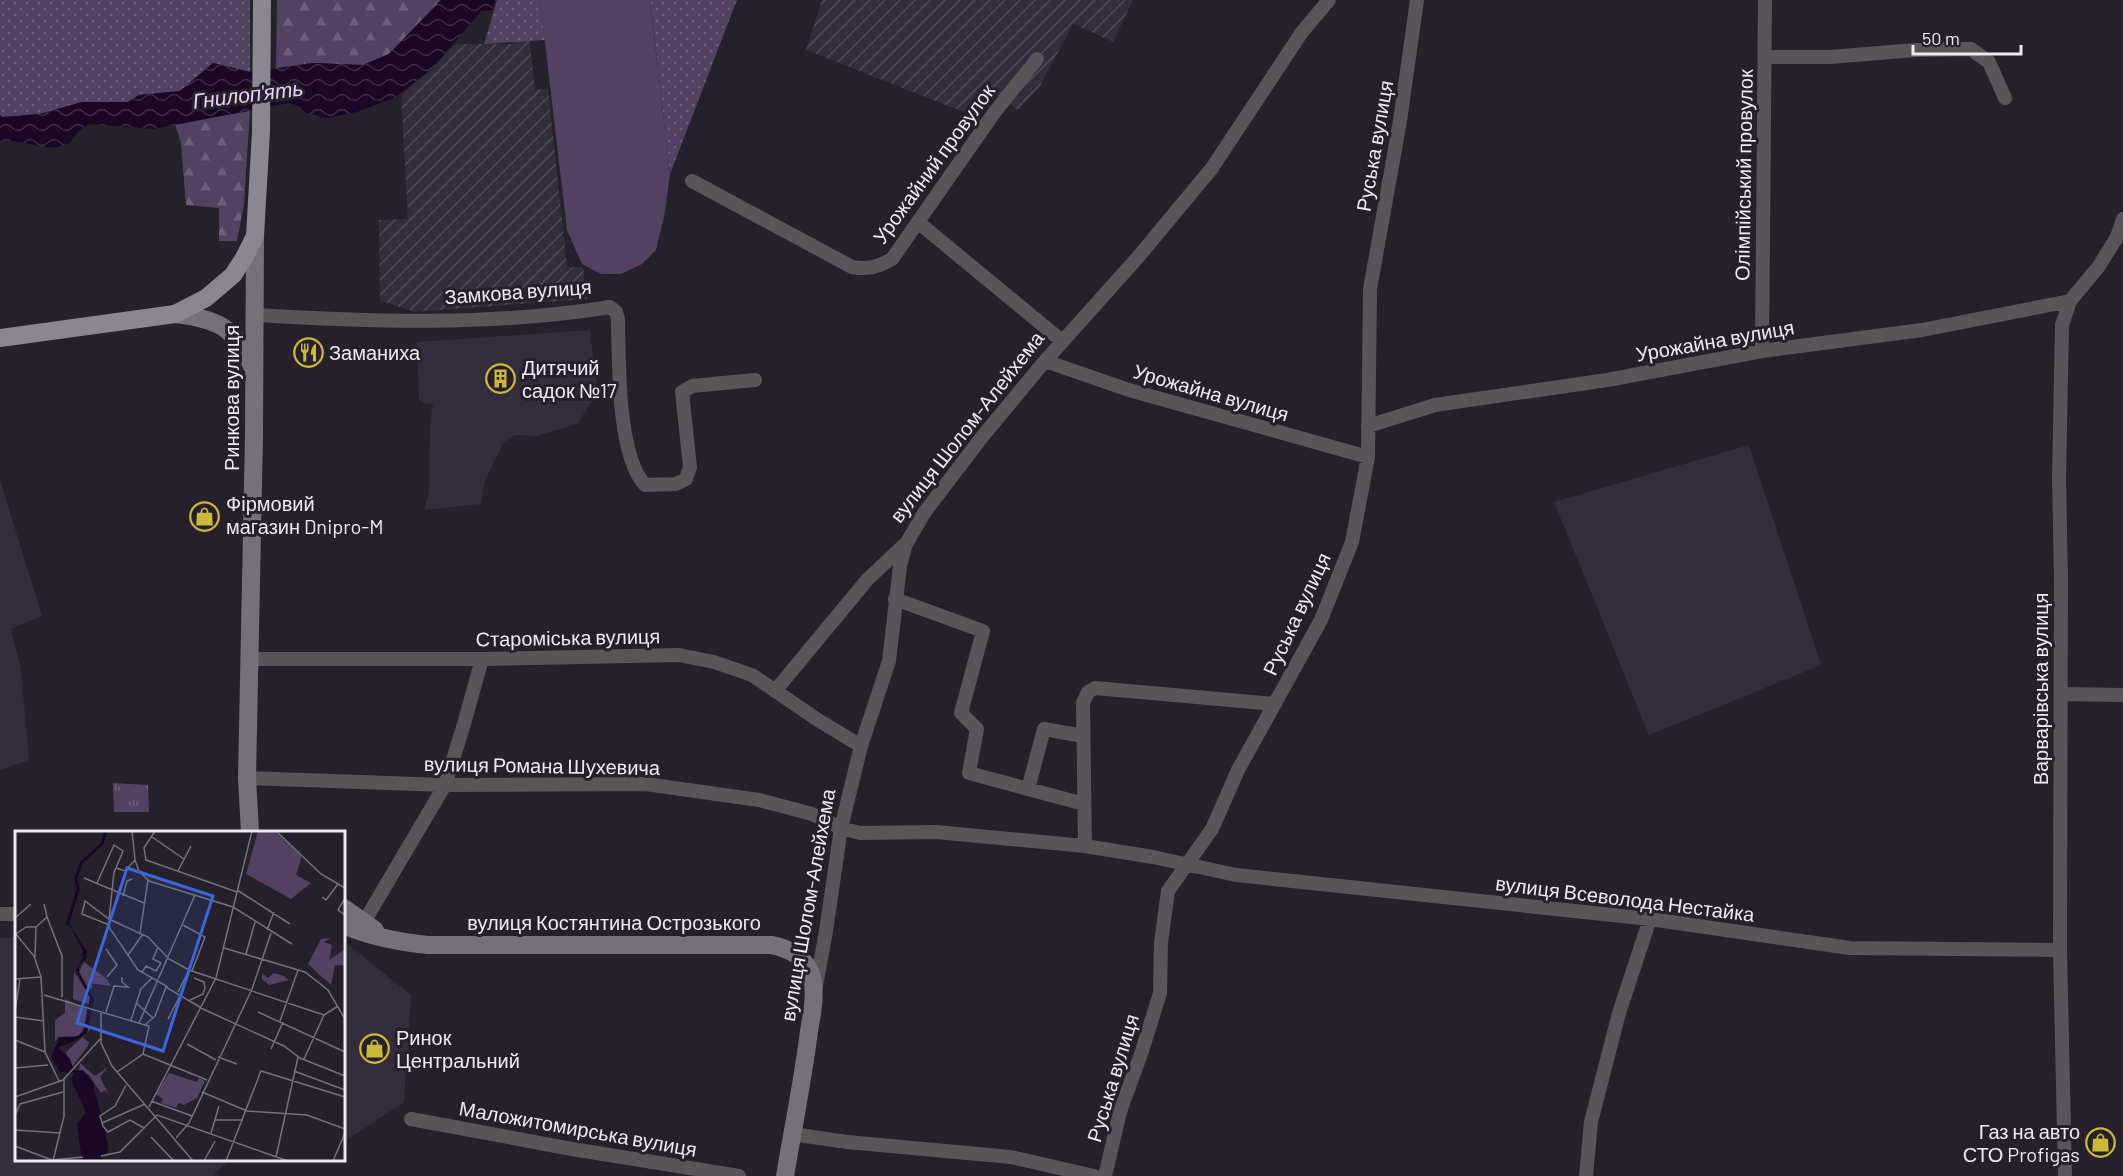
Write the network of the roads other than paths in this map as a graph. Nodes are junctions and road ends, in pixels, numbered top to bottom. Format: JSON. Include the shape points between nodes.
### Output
{"nodes":[{"id":1,"x":262,"y":0,"type":"edge"},
{"id":2,"x":1329,"y":0,"type":"edge"},
{"id":3,"x":1417,"y":0,"type":"edge"},
{"id":4,"x":1766,"y":0,"type":"edge"},
{"id":5,"x":1765,"y":57,"type":"junction"},
{"id":6,"x":1037,"y":59,"type":"dead end"},
{"id":7,"x":2005,"y":98,"type":"dead end"},
{"id":8,"x":692,"y":181,"type":"dead end"},
{"id":9,"x":2123,"y":219,"type":"edge"},
{"id":10,"x":919,"y":222,"type":"junction"},
{"id":11,"x":255,"y":236,"type":"junction"},
{"id":12,"x":2070,"y":301,"type":"junction"},
{"id":13,"x":175,"y":314,"type":"junction"},
{"id":14,"x":254,"y":315,"type":"junction"},
{"id":15,"x":0,"y":338,"type":"edge"},
{"id":16,"x":1062,"y":341,"type":"junction"},
{"id":17,"x":1762,"y":351,"type":"junction"},
{"id":18,"x":1045,"y":361,"type":"junction"},
{"id":19,"x":254,"y":370,"type":"junction"},
{"id":20,"x":755,"y":380,"type":"dead end"},
{"id":21,"x":1368,"y":426,"type":"junction"},
{"id":22,"x":1368,"y":457,"type":"junction"},
{"id":23,"x":906,"y":544,"type":"junction"},
{"id":24,"x":896,"y":599,"type":"junction"},
{"id":25,"x":251,"y":659,"type":"junction"},
{"id":26,"x":482,"y":659,"type":"junction"},
{"id":27,"x":775,"y":691,"type":"junction"},
{"id":28,"x":2061,"y":694,"type":"junction"},
{"id":29,"x":2123,"y":695,"type":"edge"},
{"id":30,"x":1275,"y":704,"type":"junction"},
{"id":31,"x":1083,"y":736,"type":"junction"},
{"id":32,"x":861,"y":746,"type":"junction"},
{"id":33,"x":247,"y":778,"type":"junction"},
{"id":34,"x":445,"y":785,"type":"junction"},
{"id":35,"x":1028,"y":789,"type":"junction"},
{"id":36,"x":1084,"y":804,"type":"junction"},
{"id":37,"x":841,"y":828,"type":"junction"},
{"id":38,"x":251,"y":829,"type":"edge"},
{"id":39,"x":1085,"y":846,"type":"junction"},
{"id":40,"x":1187,"y":864,"type":"junction"},
{"id":41,"x":345,"y":909,"type":"edge"},
{"id":42,"x":1650,"y":919,"type":"junction"},
{"id":43,"x":364,"y":922,"type":"junction"},
{"id":44,"x":345,"y":925,"type":"edge"},
{"id":45,"x":386,"y":938,"type":"junction"},
{"id":46,"x":2060,"y":950,"type":"junction"},
{"id":47,"x":814,"y":994,"type":"junction"},
{"id":48,"x":411,"y":1119,"type":"dead end"},
{"id":49,"x":792,"y":1134,"type":"junction"},
{"id":50,"x":739,"y":1176,"type":"edge"},
{"id":51,"x":785,"y":1176,"type":"edge"},
{"id":52,"x":1094,"y":1176,"type":"edge"},
{"id":53,"x":1105,"y":1176,"type":"edge"},
{"id":54,"x":1586,"y":1176,"type":"edge"},
{"id":55,"x":2065,"y":1176,"type":"edge"}],
"edges":[{"from":1,"to":11,"type":"main road","name":"Ринкова вулиця"},
{"from":2,"to":16,"type":"street","name":"вулиця Шолом-Алейхема","via":[[1302,32],[1212,168]]},
{"from":3,"to":21,"type":"street","name":"Руська вулиця","via":[[1370,289]]},
{"from":4,"to":5,"type":"street","name":"Олімпійський провулок"},
{"from":5,"to":7,"type":"street","via":[[1971,49],[1989,63]]},
{"from":5,"to":17,"type":"street","name":"Олімпійський провулок"},
{"from":6,"to":10,"type":"street","name":"Урожайний провулок","via":[[994,112]]},
{"from":8,"to":10,"type":"street","name":"Урожайний провулок","via":[[852,267],[879,267],[892,259]]},
{"from":9,"to":12,"type":"street","name":"Варварівська вулиця","via":[[2099,266]]},
{"from":10,"to":16,"type":"street"},
{"from":11,"to":13,"type":"main road","via":[[244,258],[220,288]]},
{"from":11,"to":14,"type":"main road","name":"Ринкова вулиця"},
{"from":12,"to":17,"type":"street","name":"Урожайна вулиця","via":[[1922,330]]},
{"from":12,"to":28,"type":"street","name":"Варварівська вулиця","via":[[2062,325],[2060,375]]},
{"from":13,"to":15,"type":"main road"},
{"from":13,"to":19,"type":"main road","via":[[207,320],[232,332]]},
{"from":14,"to":19,"type":"main road","name":"Ринкова вулиця"},
{"from":14,"to":20,"type":"street","name":"Замкова вулиця","via":[[419,320],[570,314],[610,307],[618,319],[621,408],[632,465],[645,485],[676,484],[686,479],[690,467],[682,392],[692,386]]},
{"from":16,"to":18,"type":"street","name":"вулиця Шолом-Алейхема"},
{"from":17,"to":21,"type":"street","name":"Урожайна вулиця","via":[[1607,380],[1435,405]]},
{"from":18,"to":22,"type":"street","name":"Урожайна вулиця","via":[[1129,390]]},
{"from":18,"to":23,"type":"street","name":"вулиця Шолом-Алейхема","via":[[924,513]]},
{"from":19,"to":25,"type":"main road","name":"Ринкова вулиця"},
{"from":21,"to":22,"type":"street","name":"Руська вулиця"},
{"from":22,"to":30,"type":"street","name":"Руська вулиця","via":[[1352,542],[1320,620]]},
{"from":23,"to":24,"type":"street","name":"вулиця Шолом-Алейхема"},
{"from":23,"to":27,"type":"street","via":[[867,580]]},
{"from":24,"to":32,"type":"street","name":"вулиця Шолом-Алейхема","via":[[889,661]]},
{"from":24,"to":35,"type":"street","via":[[983,631],[962,713],[977,729],[969,773]]},
{"from":25,"to":26,"type":"street","name":"Староміська вулиця"},
{"from":25,"to":33,"type":"main road","name":"Ринкова вулиця"},
{"from":26,"to":27,"type":"street","name":"Староміська вулиця","via":[[679,655],[752,675]]},
{"from":26,"to":34,"type":"street"},
{"from":27,"to":32,"type":"street","name":"Староміська вулиця"},
{"from":28,"to":29,"type":"street"},
{"from":28,"to":46,"type":"street","name":"Варварівська вулиця"},
{"from":30,"to":31,"type":"street","via":[[1095,688],[1083,703]]},
{"from":30,"to":40,"type":"street","name":"Руська вулиця","via":[[1238,770],[1212,829]]},
{"from":31,"to":35,"type":"street","via":[[1044,729]]},
{"from":31,"to":36,"type":"street"},
{"from":32,"to":37,"type":"street","name":"вулиця Шолом-Алейхема"},
{"from":33,"to":34,"type":"street","name":"вулиця Романа Шухевича"},
{"from":33,"to":38,"type":"main road","name":"Ринкова вулиця"},
{"from":34,"to":37,"type":"street","name":"вулиця Романа Шухевича","via":[[646,784],[759,800],[812,814]]},
{"from":34,"to":43,"type":"street"},
{"from":35,"to":36,"type":"street"},
{"from":36,"to":39,"type":"street"},
{"from":37,"to":39,"type":"street","name":"вулиця Романа Шухевича","via":[[860,833],[936,832]]},
{"from":37,"to":47,"type":"street","name":"вулиця Шолом-Алейхема"},
{"from":39,"to":40,"type":"street","name":"вулиця Романа Шухевича"},
{"from":40,"to":42,"type":"street","name":"вулиця Всеволода Нестайка","via":[[1236,875]]},
{"from":40,"to":53,"type":"street","name":"Руська вулиця","via":[[1168,891],[1160,993],[1120,1112]]},
{"from":41,"to":43,"type":"main road"},
{"from":42,"to":46,"type":"street","name":"вулиця Всеволода Нестайка","via":[[1850,948]]},
{"from":42,"to":54,"type":"street","via":[[1619,1013],[1593,1113]]},
{"from":43,"to":45,"type":"main road"},
{"from":44,"to":45,"type":"main road","name":"вулиця Костянтина Острозького"},
{"from":45,"to":47,"type":"main road","name":"вулиця Костянтина Острозького","via":[[428,945],[771,945],[790,950],[807,966]]},
{"from":46,"to":55,"type":"street","name":"Варварівська вулиця"},
{"from":47,"to":49,"type":"main road","name":"вулиця Шолом-Алейхема"},
{"from":48,"to":50,"type":"street","name":"Маложитомирська вулиця"},
{"from":49,"to":51,"type":"main road","name":"вулиця Шолом-Алейхема"},
{"from":49,"to":52,"type":"street","via":[[1011,1157]]}]}
